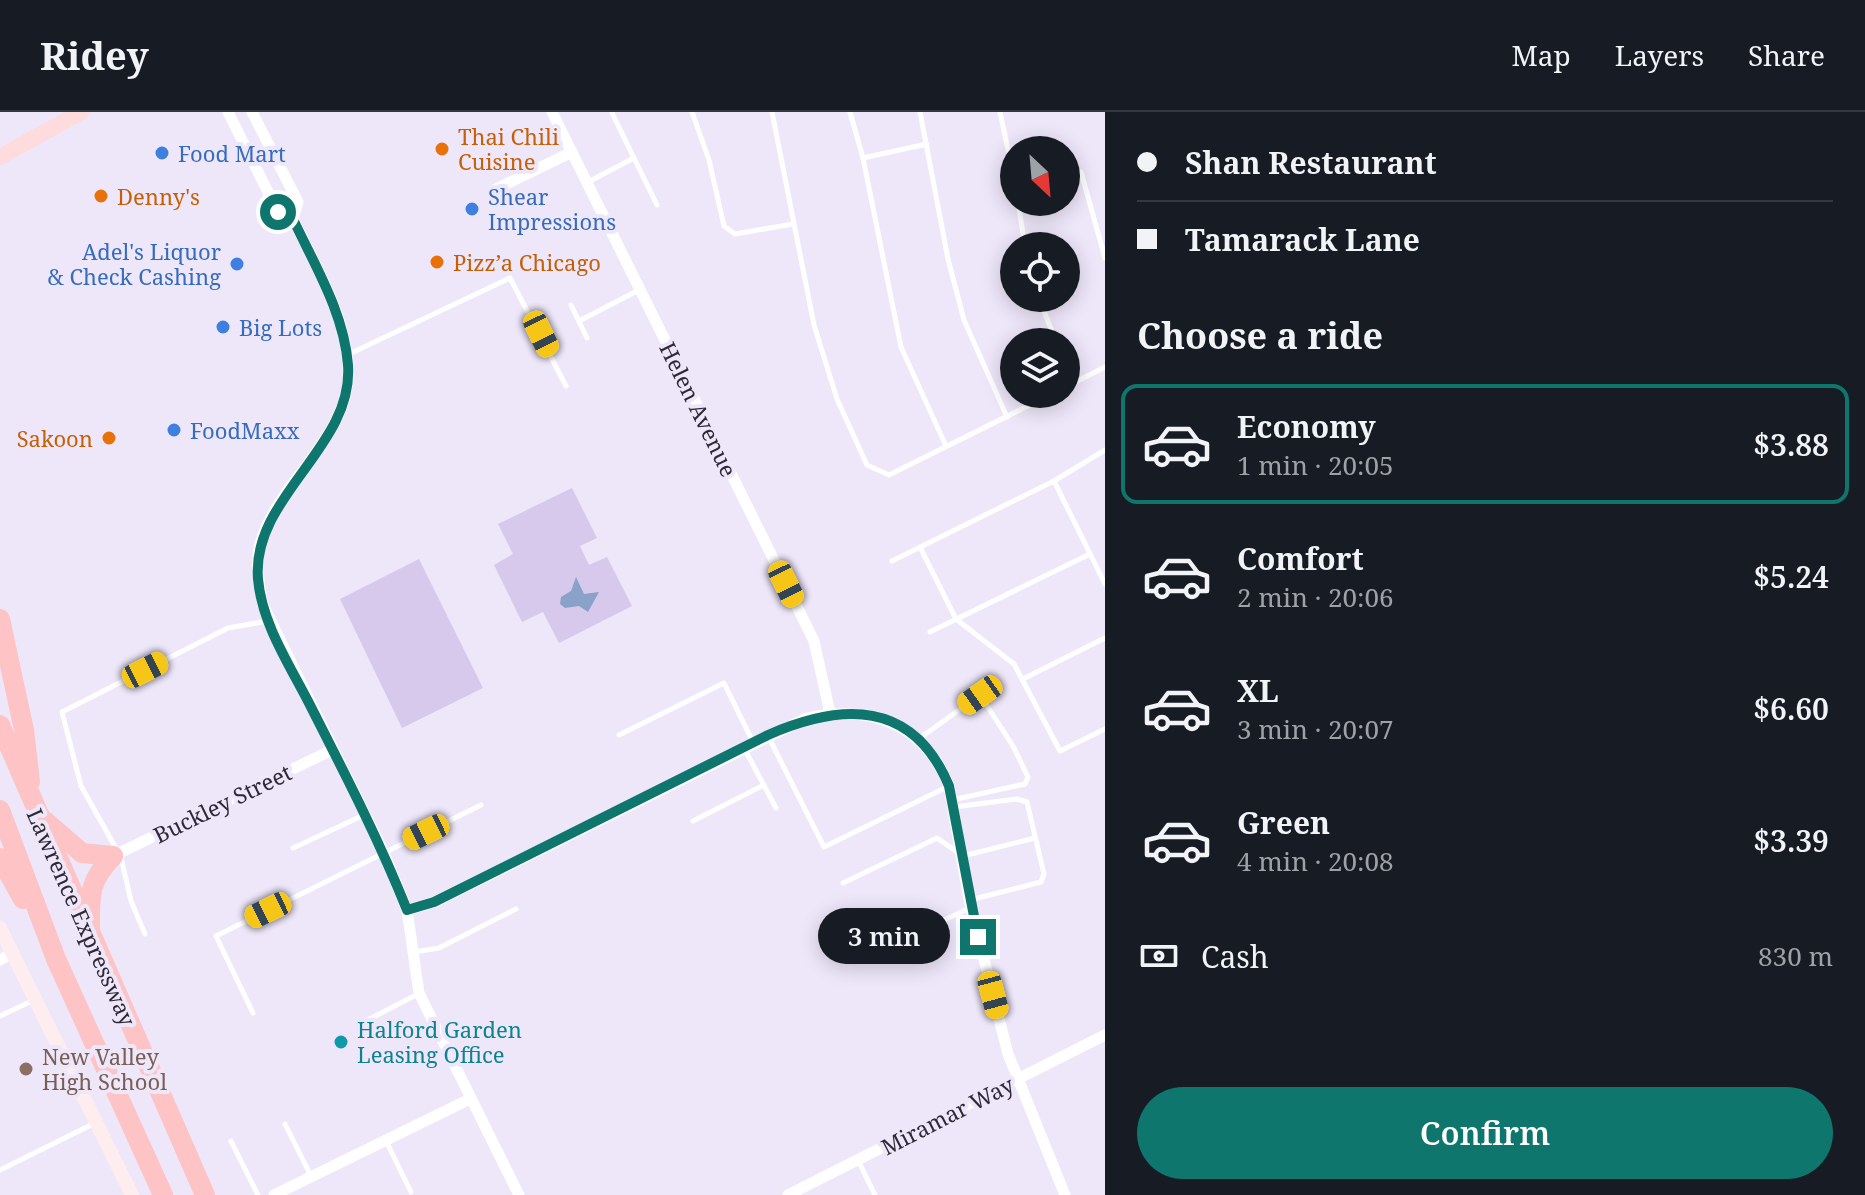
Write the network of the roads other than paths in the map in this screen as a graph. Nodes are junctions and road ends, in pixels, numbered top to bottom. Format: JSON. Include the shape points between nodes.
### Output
{"nodes":[{"id":1,"x":81,"y":112,"type":"edge"},
{"id":2,"x":228,"y":112,"type":"edge"},
{"id":3,"x":252,"y":112,"type":"edge"},
{"id":4,"x":552,"y":112,"type":"edge"},
{"id":5,"x":692,"y":112,"type":"edge"},
{"id":6,"x":772,"y":112,"type":"edge"},
{"id":7,"x":850,"y":112,"type":"edge"},
{"id":8,"x":920,"y":112,"type":"edge"},
{"id":9,"x":1000,"y":112,"type":"edge"},
{"id":10,"x":612,"y":113,"type":"edge"},
{"id":11,"x":1005,"y":136,"type":"edge"},
{"id":12,"x":927,"y":144,"type":"junction"},
{"id":13,"x":572,"y":152,"type":"junction"},
{"id":14,"x":0,"y":157,"type":"edge"},
{"id":15,"x":634,"y":158,"type":"junction"},
{"id":16,"x":863,"y":158,"type":"junction"},
{"id":17,"x":1080,"y":172,"type":"edge"},
{"id":18,"x":587,"y":183,"type":"junction"},
{"id":19,"x":492,"y":191,"type":"dead end"},
{"id":20,"x":657,"y":205,"type":"dead end"},
{"id":21,"x":293,"y":219,"type":"junction"},
{"id":22,"x":793,"y":224,"type":"junction"},
{"id":23,"x":1105,"y":258,"type":"edge"},
{"id":24,"x":640,"y":290,"type":"junction"},
{"id":25,"x":571,"y":305,"type":"dead end"},
{"id":26,"x":579,"y":321,"type":"junction"},
{"id":27,"x":587,"y":338,"type":"dead end"},
{"id":28,"x":347,"y":355,"type":"junction"},
{"id":29,"x":1105,"y":367,"type":"edge"},
{"id":30,"x":1080,"y":380,"type":"edge"},
{"id":31,"x":566,"y":386,"type":"dead end"},
{"id":32,"x":1025,"y":408,"type":"edge"},
{"id":33,"x":1007,"y":417,"type":"junction"},
{"id":34,"x":946,"y":446,"type":"junction"},
{"id":35,"x":1105,"y":450,"type":"edge"},
{"id":36,"x":1054,"y":481,"type":"junction"},
{"id":37,"x":920,"y":547,"type":"junction"},
{"id":38,"x":1090,"y":554,"type":"junction"},
{"id":39,"x":892,"y":561,"type":"dead end"},
{"id":40,"x":1105,"y":584,"type":"edge"},
{"id":41,"x":0,"y":619,"type":"edge"},
{"id":42,"x":956,"y":619,"type":"junction"},
{"id":43,"x":268,"y":621,"type":"junction"},
{"id":44,"x":930,"y":632,"type":"dead end"},
{"id":45,"x":1105,"y":638,"type":"edge"},
{"id":46,"x":1023,"y":679,"type":"junction"},
{"id":47,"x":830,"y":713,"type":"junction"},
{"id":48,"x":0,"y":725,"type":"edge"},
{"id":49,"x":1105,"y":729,"type":"edge"},
{"id":50,"x":619,"y":735,"type":"dead end"},
{"id":51,"x":768,"y":735,"type":"junction"},
{"id":52,"x":916,"y":740,"type":"junction"},
{"id":53,"x":748,"y":744,"type":"junction"},
{"id":54,"x":332,"y":750,"type":"junction"},
{"id":55,"x":764,"y":785,"type":"junction"},
{"id":56,"x":949,"y":786,"type":"junction"},
{"id":57,"x":952,"y":804,"type":"junction"},
{"id":58,"x":481,"y":805,"type":"dead end"},
{"id":59,"x":776,"y":808,"type":"dead end"},
{"id":60,"x":34,"y":809,"type":"junction"},
{"id":61,"x":0,"y":810,"type":"edge"},
{"id":62,"x":364,"y":815,"type":"junction"},
{"id":63,"x":693,"y":821,"type":"dead end"},
{"id":64,"x":1035,"y":838,"type":"junction"},
{"id":65,"x":293,"y":848,"type":"dead end"},
{"id":66,"x":384,"y":853,"type":"junction"},
{"id":67,"x":117,"y":854,"type":"junction"},
{"id":68,"x":963,"y":856,"type":"junction"},
{"id":69,"x":0,"y":858,"type":"edge"},
{"id":70,"x":843,"y":883,"type":"dead end"},
{"id":71,"x":970,"y":904,"type":"junction"},
{"id":72,"x":516,"y":909,"type":"dead end"},
{"id":73,"x":407,"y":910,"type":"junction"},
{"id":74,"x":0,"y":928,"type":"edge"},
{"id":75,"x":145,"y":934,"type":"dead end"},
{"id":76,"x":90,"y":937,"type":"junction"},
{"id":77,"x":877,"y":951,"type":"dead end"},
{"id":78,"x":411,"y":952,"type":"junction"},
{"id":79,"x":6,"y":956,"type":"edge"},
{"id":80,"x":56,"y":959,"type":"junction"},
{"id":81,"x":419,"y":993,"type":"junction"},
{"id":82,"x":35,"y":999,"type":"junction"},
{"id":83,"x":253,"y":1013,"type":"dead end"},
{"id":84,"x":0,"y":1016,"type":"edge"},
{"id":85,"x":360,"y":1024,"type":"dead end"},
{"id":86,"x":1105,"y":1035,"type":"edge"},
{"id":87,"x":1018,"y":1079,"type":"junction"},
{"id":88,"x":470,"y":1099,"type":"junction"},
{"id":89,"x":96,"y":1123,"type":"junction"},
{"id":90,"x":285,"y":1124,"type":"dead end"},
{"id":91,"x":386,"y":1140,"type":"junction"},
{"id":92,"x":231,"y":1141,"type":"dead end"},
{"id":93,"x":858,"y":1160,"type":"junction"},
{"id":94,"x":0,"y":1170,"type":"edge"},
{"id":95,"x":312,"y":1176,"type":"junction"},
{"id":96,"x":411,"y":1192,"type":"dead end"},
{"id":97,"x":132,"y":1195,"type":"edge"},
{"id":98,"x":163,"y":1195,"type":"edge"},
{"id":99,"x":205,"y":1195,"type":"edge"},
{"id":100,"x":258,"y":1195,"type":"edge"},
{"id":101,"x":274,"y":1195,"type":"edge"},
{"id":102,"x":519,"y":1195,"type":"edge"},
{"id":103,"x":788,"y":1195,"type":"edge"},
{"id":104,"x":875,"y":1195,"type":"edge"},
{"id":105,"x":1065,"y":1195,"type":"edge"}],
"edges":[{"from":1,"to":14,"type":"main road"},
{"from":2,"to":21,"type":"street","via":[[278,212]]},
{"from":3,"to":21,"type":"street","via":[[298,202]]},
{"from":4,"to":13,"type":"street","name":"Helen Avenue"},
{"from":5,"to":22,"type":"lane","via":[[724,226],[735,234]]},
{"from":6,"to":22,"type":"lane"},
{"from":7,"to":16,"type":"lane"},
{"from":8,"to":12,"type":"lane"},
{"from":9,"to":11,"type":"lane"},
{"from":10,"to":15,"type":"lane"},
{"from":12,"to":16,"type":"lane"},
{"from":12,"to":33,"type":"lane","via":[[964,320]]},
{"from":13,"to":18,"type":"street","name":"Helen Avenue"},
{"from":13,"to":19,"type":"street"},
{"from":15,"to":18,"type":"lane"},
{"from":15,"to":20,"type":"lane"},
{"from":16,"to":34,"type":"lane","via":[[901,347]]},
{"from":17,"to":23,"type":"lane"},
{"from":18,"to":24,"type":"street","name":"Helen Avenue"},
{"from":21,"to":28,"type":"street","via":[[341,324]]},
{"from":22,"to":34,"type":"lane","via":[[837,399],[867,465],[889,475]]},
{"from":24,"to":26,"type":"lane"},
{"from":24,"to":47,"type":"street","name":"Helen Avenue","via":[[814,641]]},
{"from":25,"to":26,"type":"lane"},
{"from":26,"to":27,"type":"lane"},
{"from":28,"to":31,"type":"lane","via":[[510,278]]},
{"from":28,"to":43,"type":"street","via":[[348,384],[340,410],[260,544],[258,578]]},
{"from":29,"to":30,"type":"lane"},
{"from":32,"to":33,"type":"lane"},
{"from":33,"to":34,"type":"lane"},
{"from":35,"to":36,"type":"lane"},
{"from":36,"to":37,"type":"lane"},
{"from":36,"to":38,"type":"lane"},
{"from":37,"to":39,"type":"lane"},
{"from":37,"to":42,"type":"lane"},
{"from":38,"to":40,"type":"lane"},
{"from":38,"to":42,"type":"lane"},
{"from":41,"to":60,"type":"highway","via":[[24,730]]},
{"from":42,"to":44,"type":"lane"},
{"from":42,"to":46,"type":"lane","via":[[1014,664]]},
{"from":43,"to":54,"type":"street"},
{"from":43,"to":67,"type":"lane","via":[[228,628],[62,712],[81,786]]},
{"from":45,"to":46,"type":"lane"},
{"from":46,"to":49,"type":"lane","via":[[1060,751]]},
{"from":47,"to":51,"type":"street"},
{"from":47,"to":52,"type":"street","via":[[870,714]]},
{"from":48,"to":60,"type":"highway","name":"Lawrence Expressway"},
{"from":50,"to":53,"type":"lane","via":[[724,683]]},
{"from":51,"to":53,"type":"street"},
{"from":51,"to":56,"type":"lane","via":[[824,847]]},
{"from":52,"to":56,"type":"street"},
{"from":52,"to":57,"type":"lane","via":[[980,695],[1013,746],[1028,777],[1025,784]]},
{"from":53,"to":55,"type":"lane"},
{"from":53,"to":73,"type":"street","via":[[434,902]]},
{"from":54,"to":62,"type":"street"},
{"from":54,"to":67,"type":"street","name":"Buckley Street"},
{"from":55,"to":59,"type":"lane"},
{"from":55,"to":63,"type":"lane"},
{"from":56,"to":57,"type":"street"},
{"from":57,"to":64,"type":"lane","via":[[1024,800]]},
{"from":57,"to":68,"type":"street"},
{"from":58,"to":66,"type":"lane"},
{"from":60,"to":67,"type":"highway","via":[[82,853]]},
{"from":60,"to":76,"type":"highway","name":"Lawrence Expressway"},
{"from":61,"to":80,"type":"highway","name":"Lawrence Expressway"},
{"from":62,"to":65,"type":"lane"},
{"from":62,"to":66,"type":"street"},
{"from":64,"to":68,"type":"lane"},
{"from":64,"to":71,"type":"lane","via":[[1044,874],[1041,882]]},
{"from":66,"to":73,"type":"street"},
{"from":66,"to":83,"type":"lane","via":[[216,936]]},
{"from":67,"to":75,"type":"lane"},
{"from":67,"to":76,"type":"highway","via":[[98,871],[90,889]]},
{"from":68,"to":70,"type":"lane","via":[[937,838]]},
{"from":68,"to":71,"type":"street"},
{"from":69,"to":80,"type":"highway"},
{"from":71,"to":77,"type":"lane"},
{"from":71,"to":87,"type":"street"},
{"from":72,"to":78,"type":"lane","via":[[439,948]]},
{"from":73,"to":78,"type":"street"},
{"from":74,"to":79,"type":"street"},
{"from":76,"to":99,"type":"highway","name":"Lawrence Expressway"},
{"from":78,"to":81,"type":"street"},
{"from":79,"to":82,"type":"street"},
{"from":80,"to":98,"type":"highway","name":"Lawrence Expressway"},
{"from":81,"to":85,"type":"lane"},
{"from":81,"to":88,"type":"street"},
{"from":82,"to":84,"type":"lane"},
{"from":82,"to":89,"type":"street"},
{"from":86,"to":87,"type":"street","name":"Miramar Way"},
{"from":87,"to":93,"type":"street","name":"Miramar Way"},
{"from":87,"to":105,"type":"street"},
{"from":88,"to":91,"type":"street"},
{"from":88,"to":102,"type":"street"},
{"from":89,"to":94,"type":"lane"},
{"from":89,"to":97,"type":"street"},
{"from":90,"to":95,"type":"lane"},
{"from":91,"to":95,"type":"street"},
{"from":91,"to":96,"type":"lane"},
{"from":92,"to":100,"type":"lane"},
{"from":93,"to":103,"type":"street","name":"Miramar Way"},
{"from":93,"to":104,"type":"lane"},
{"from":95,"to":101,"type":"street"}]}
